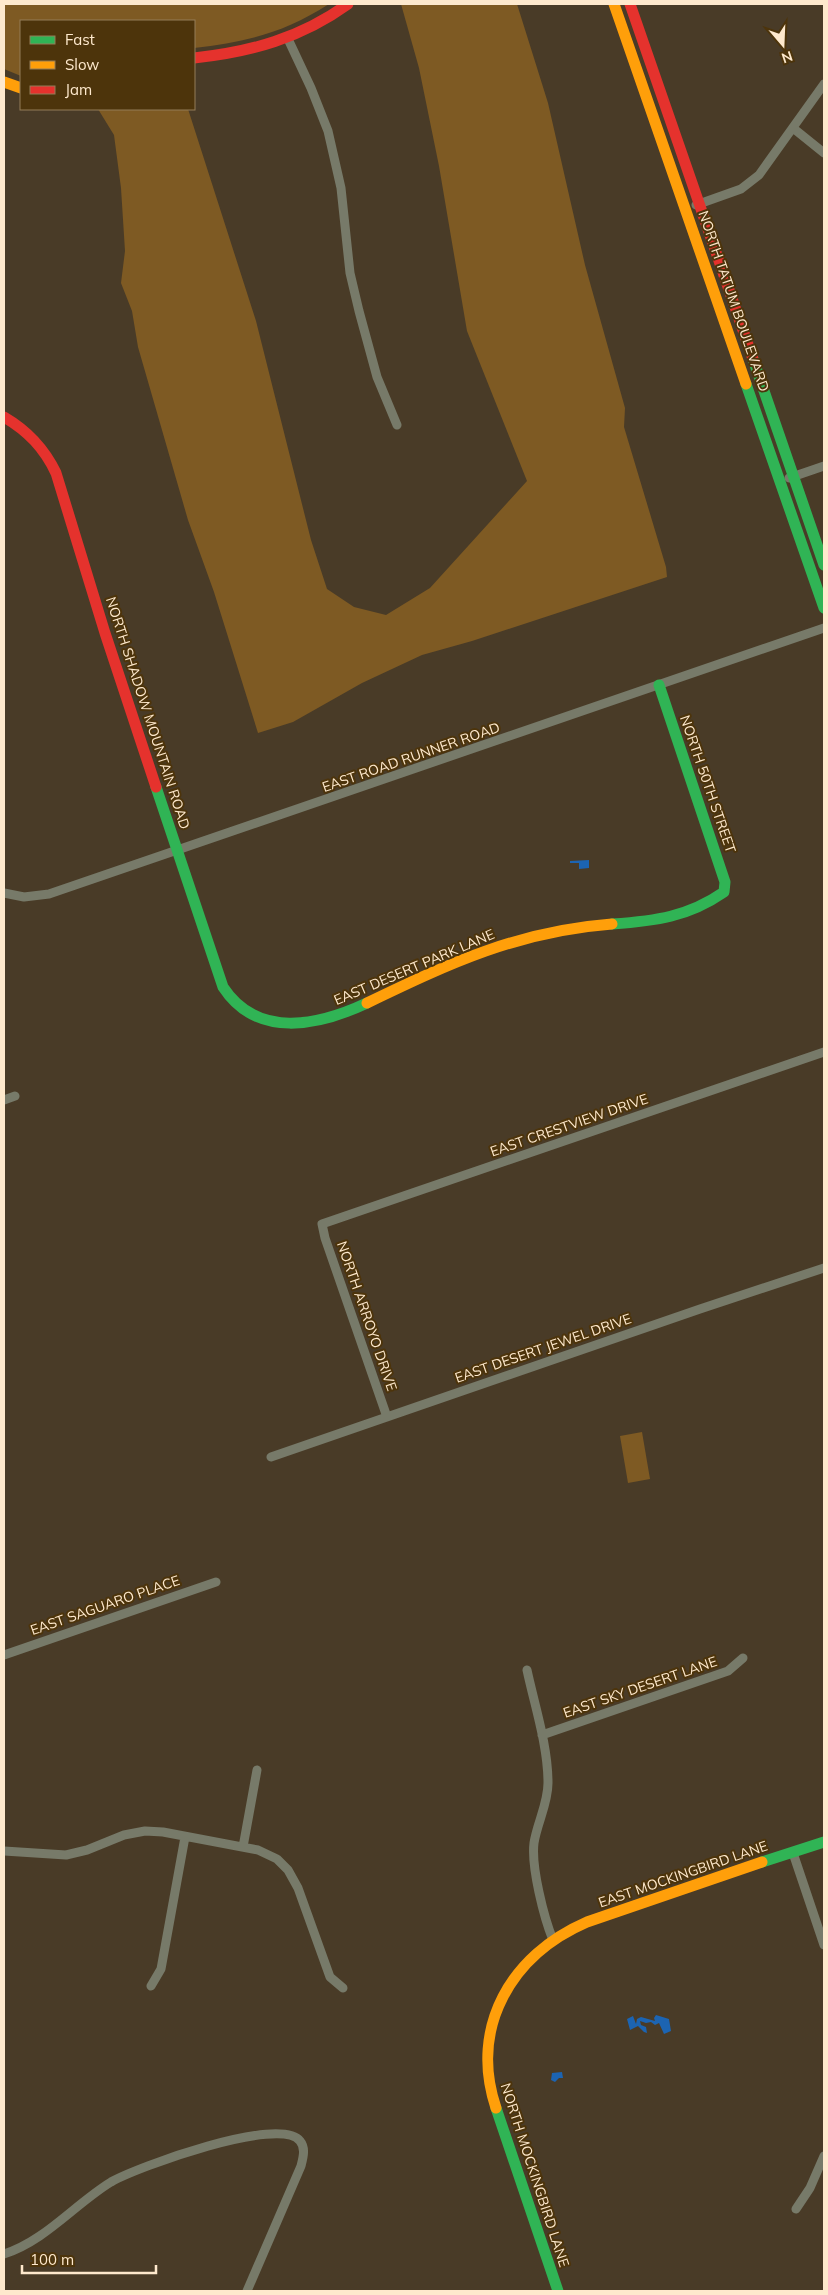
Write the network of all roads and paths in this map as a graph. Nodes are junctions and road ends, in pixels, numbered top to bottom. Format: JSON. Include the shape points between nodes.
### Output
{"nodes":[{"id":1,"x":348,"y":4,"type":"edge"},
{"id":2,"x":614,"y":4,"type":"edge"},
{"id":3,"x":630,"y":4,"type":"edge"},
{"id":4,"x":288,"y":39,"type":"junction"},
{"id":5,"x":195,"y":58,"type":"edge"},
{"id":6,"x":4,"y":82,"type":"edge"},
{"id":7,"x":824,"y":84,"type":"edge"},
{"id":8,"x":20,"y":88,"type":"edge"},
{"id":9,"x":793,"y":128,"type":"junction"},
{"id":10,"x":824,"y":153,"type":"edge"},
{"id":11,"x":700,"y":203,"type":"junction"},
{"id":12,"x":686,"y":208,"type":"junction"},
{"id":13,"x":4,"y":417,"type":"edge"},
{"id":14,"x":397,"y":424,"type":"dead end"},
{"id":15,"x":824,"y":466,"type":"edge"},
{"id":16,"x":794,"y":476,"type":"junction"},
{"id":17,"x":780,"y":480,"type":"junction"},
{"id":18,"x":824,"y":565,"type":"edge"},
{"id":19,"x":824,"y":608,"type":"edge"},
{"id":20,"x":824,"y":628,"type":"edge"},
{"id":21,"x":659,"y":686,"type":"junction"},
{"id":22,"x":177,"y":851,"type":"junction"},
{"id":23,"x":724,"y":892,"type":"joint"},
{"id":24,"x":4,"y":893,"type":"edge"},
{"id":25,"x":259,"y":1020,"type":"joint"},
{"id":26,"x":824,"y":1052,"type":"edge"},
{"id":27,"x":15,"y":1096,"type":"dead end"},
{"id":28,"x":4,"y":1100,"type":"edge"},
{"id":29,"x":322,"y":1224,"type":"joint"},
{"id":30,"x":824,"y":1268,"type":"edge"},
{"id":31,"x":387,"y":1417,"type":"junction"},
{"id":32,"x":272,"y":1457,"type":"dead end"},
{"id":33,"x":216,"y":1582,"type":"dead end"},
{"id":34,"x":4,"y":1655,"type":"edge"},
{"id":35,"x":743,"y":1658,"type":"dead end"},
{"id":36,"x":527,"y":1670,"type":"dead end"},
{"id":37,"x":542,"y":1736,"type":"junction"},
{"id":38,"x":257,"y":1770,"type":"dead end"},
{"id":39,"x":186,"y":1837,"type":"junction"},
{"id":40,"x":824,"y":1842,"type":"edge"},
{"id":41,"x":243,"y":1847,"type":"junction"},
{"id":42,"x":4,"y":1851,"type":"edge"},
{"id":43,"x":793,"y":1853,"type":"junction"},
{"id":44,"x":553,"y":1940,"type":"junction"},
{"id":45,"x":824,"y":1945,"type":"edge"},
{"id":46,"x":151,"y":1986,"type":"dead end"},
{"id":47,"x":343,"y":1988,"type":"dead end"},
{"id":48,"x":824,"y":2156,"type":"edge"},
{"id":49,"x":796,"y":2209,"type":"dead end"},
{"id":50,"x":4,"y":2254,"type":"edge"},
{"id":51,"x":246,"y":2291,"type":"edge"},
{"id":52,"x":558,"y":2291,"type":"edge"}],
"edges":[{"from":1,"to":4,"type":"street"},
{"from":2,"to":12,"type":"street","name":"NORTH TATUM BOULEVARD"},
{"from":3,"to":11,"type":"street","name":"NORTH TATUM BOULEVARD"},
{"from":4,"to":5,"type":"street","via":[[244,51]]},
{"from":4,"to":14,"type":"street","via":[[328,131],[341,188],[350,273],[377,377]]},
{"from":6,"to":8,"type":"street"},
{"from":7,"to":9,"type":"street"},
{"from":9,"to":10,"type":"street"},
{"from":9,"to":11,"type":"street","via":[[751,182],[741,189]]},
{"from":11,"to":12,"type":"street"},
{"from":11,"to":16,"type":"street","name":"NORTH TATUM BOULEVARD"},
{"from":12,"to":17,"type":"street","name":"NORTH TATUM BOULEVARD"},
{"from":13,"to":22,"type":"street","name":"NORTH SHADOW MOUNTAIN ROAD","via":[[37,441],[56,473]]},
{"from":15,"to":16,"type":"street"},
{"from":16,"to":17,"type":"street"},
{"from":16,"to":18,"type":"street","name":"NORTH TATUM BOULEVARD"},
{"from":17,"to":19,"type":"street","name":"NORTH TATUM BOULEVARD"},
{"from":20,"to":21,"type":"street","name":"EAST ROAD RUNNER ROAD"},
{"from":21,"to":22,"type":"street","name":"EAST ROAD RUNNER ROAD"},
{"from":21,"to":23,"type":"street","name":"NORTH 50TH STREET","via":[[725,882]]},
{"from":22,"to":24,"type":"street","name":"EAST ROAD RUNNER ROAD","via":[[49,894],[24,897]]},
{"from":22,"to":25,"type":"street","name":"NORTH SHADOW MOUNTAIN ROAD","via":[[227,996],[244,1014]]},
{"from":23,"to":25,"type":"street","name":"EAST DESERT PARK LANE","via":[[693,910],[645,923],[572,928],[506,943],[321,1021]]},
{"from":26,"to":29,"type":"street","name":"EAST CRESTVIEW DRIVE"},
{"from":27,"to":28,"type":"street"},
{"from":29,"to":31,"type":"street","name":"NORTH ARROYO DRIVE"},
{"from":30,"to":31,"type":"street","name":"EAST DESERT JEWEL DRIVE"},
{"from":31,"to":32,"type":"street","name":"EAST DESERT JEWEL DRIVE"},
{"from":33,"to":34,"type":"street","name":"EAST SAGUARO PLACE"},
{"from":35,"to":37,"type":"street","name":"EAST SKY DESERT LANE","via":[[728,1671]]},
{"from":36,"to":37,"type":"street"},
{"from":37,"to":44,"type":"street","via":[[548,1783],[534,1843],[535,1864]]},
{"from":38,"to":41,"type":"street"},
{"from":39,"to":41,"type":"street"},
{"from":39,"to":42,"type":"street","via":[[144,1831],[66,1855]]},
{"from":39,"to":46,"type":"street","via":[[161,1969]]},
{"from":40,"to":43,"type":"street","name":"EAST MOCKINGBIRD LANE"},
{"from":41,"to":47,"type":"street","via":[[277,1859],[288,1870],[298,1888],[330,1977]]},
{"from":43,"to":44,"type":"street","name":"EAST MOCKINGBIRD LANE","via":[[590,1922]]},
{"from":43,"to":45,"type":"street"},
{"from":44,"to":52,"type":"street","name":"NORTH MOCKINGBIRD LANE","via":[[526,1964],[503,1997],[487,2059],[494,2105]]},
{"from":48,"to":49,"type":"street","via":[[810,2188]]},
{"from":50,"to":51,"type":"street","via":[[36,2238],[112,2182],[156,2162],[186,2152],[277,2133],[291,2134],[302,2144],[301,2166]]}]}
